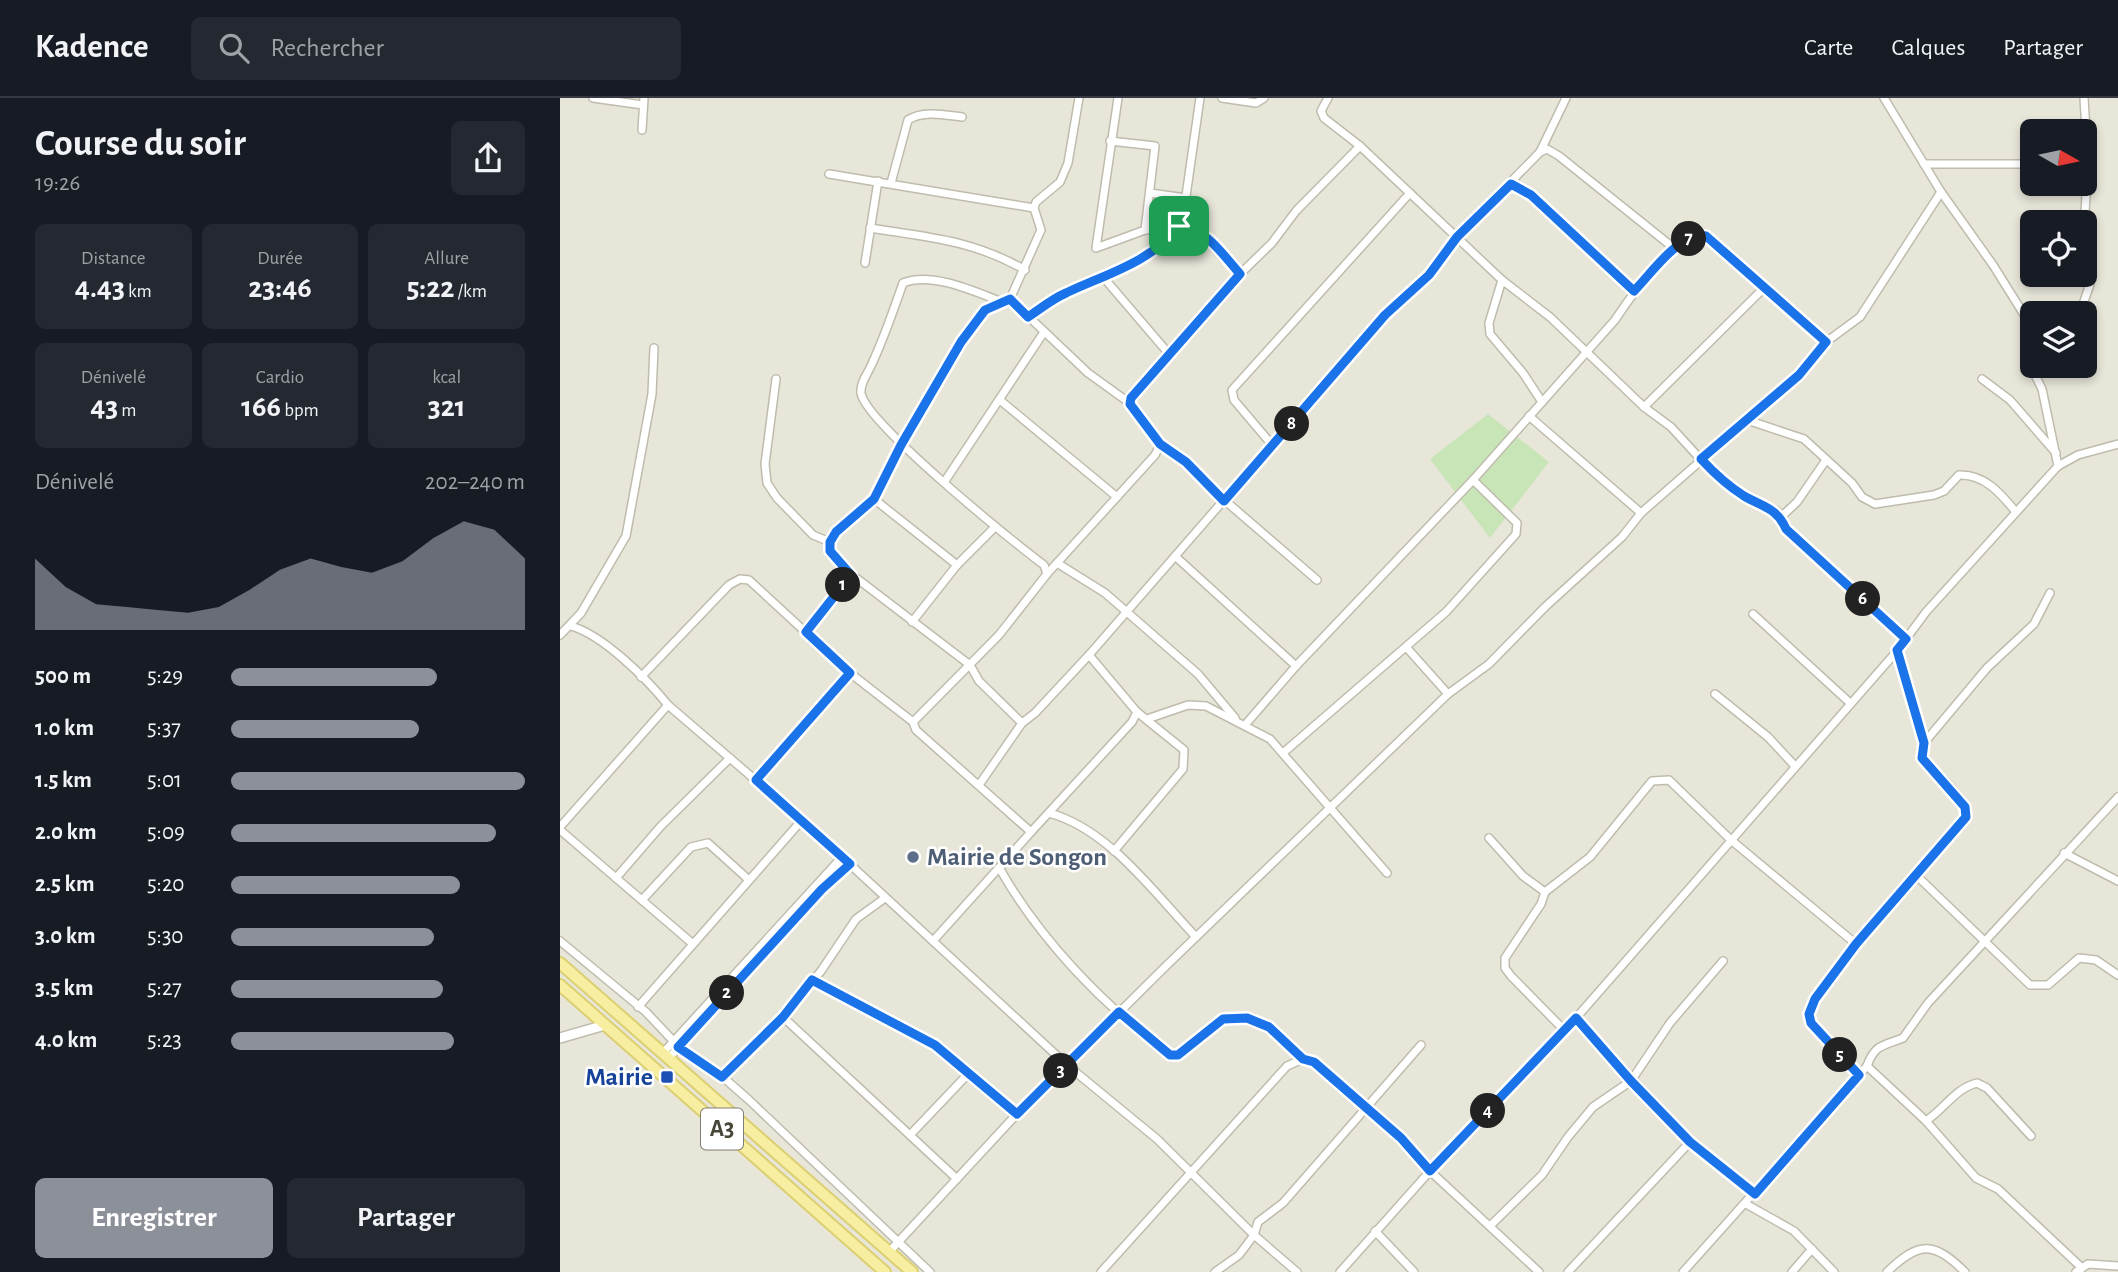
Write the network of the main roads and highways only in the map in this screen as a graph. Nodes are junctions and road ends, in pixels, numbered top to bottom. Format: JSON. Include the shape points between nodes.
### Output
{"nodes":[{"id":1,"x":560,"y":963,"type":"edge"},
{"id":2,"x":560,"y":985,"type":"edge"},
{"id":3,"x":904,"y":1270,"type":"edge"},
{"id":4,"x":885,"y":1272,"type":"edge"}],
"edges":[{"from":1,"to":3,"type":"main road","number":"A3"},
{"from":2,"to":4,"type":"main road","number":"A3"}]}
